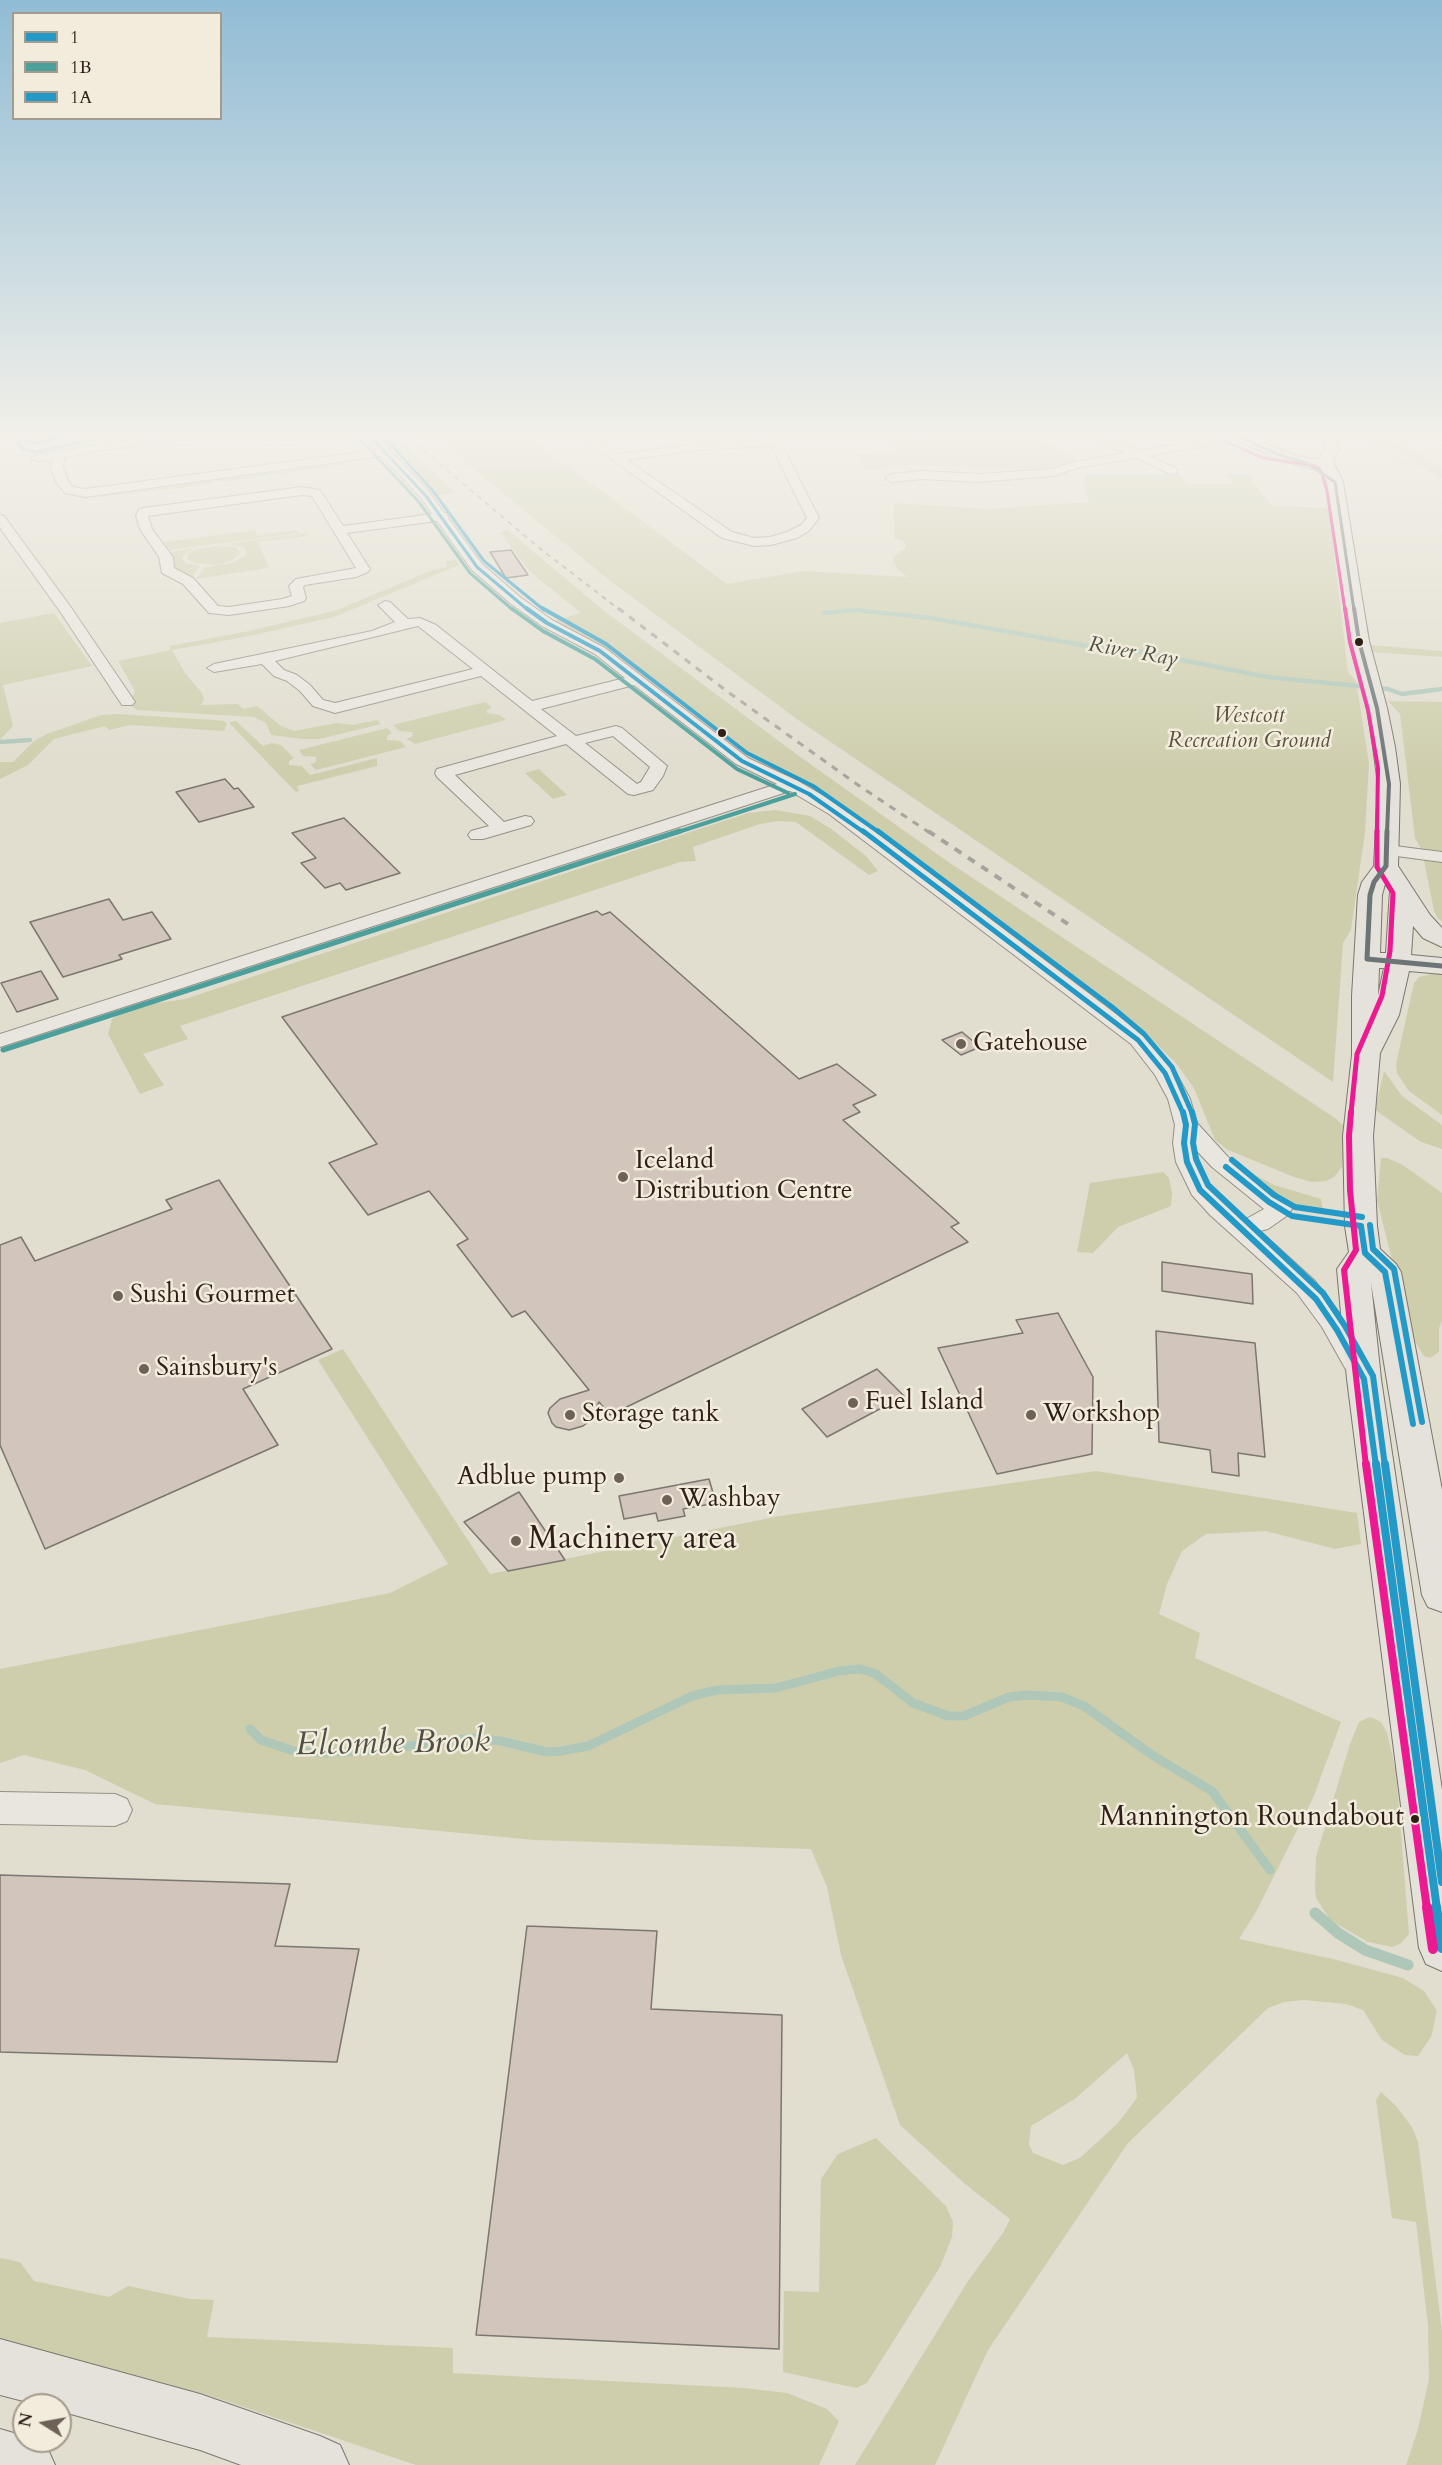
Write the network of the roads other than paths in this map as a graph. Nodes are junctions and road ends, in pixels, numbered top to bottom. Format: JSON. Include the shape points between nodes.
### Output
{"nodes":[{"id":1,"x":19,"y":546,"type":"edge"},
{"id":2,"x":159,"y":546,"type":"edge"},
{"id":3,"x":350,"y":546,"type":"edge"},
{"id":4,"x":463,"y":546,"type":"edge"},
{"id":5,"x":1345,"y":546,"type":"edge"},
{"id":6,"x":385,"y":605,"type":"dead end"},
{"id":7,"x":405,"y":624,"type":"junction"},
{"id":8,"x":265,"y":659,"type":"junction"},
{"id":9,"x":214,"y":668,"type":"dead end"},
{"id":10,"x":483,"y":671,"type":"junction"},
{"id":11,"x":633,"y":676,"type":"junction"},
{"id":12,"x":127,"y":702,"type":"dead end"},
{"id":13,"x":525,"y":704,"type":"junction"},
{"id":14,"x":571,"y":740,"type":"junction"},
{"id":15,"x":792,"y":785,"type":"junction"},
{"id":16,"x":525,"y":821,"type":"dead end"},
{"id":17,"x":501,"y":828,"type":"junction"},
{"id":18,"x":477,"y":835,"type":"dead end"},
{"id":19,"x":1440,"y":857,"type":"dead end"},
{"id":20,"x":1387,"y":858,"type":"junction"},
{"id":21,"x":1401,"y":890,"type":"junction"},
{"id":22,"x":1442,"y":939,"type":"edge"},
{"id":23,"x":1367,"y":953,"type":"junction"},
{"id":24,"x":1442,"y":955,"type":"edge"},
{"id":25,"x":1398,"y":956,"type":"junction"},
{"id":26,"x":1442,"y":966,"type":"edge"},
{"id":27,"x":3,"y":1033,"type":"edge"},
{"id":28,"x":1366,"y":1055,"type":"junction"},
{"id":29,"x":1186,"y":1125,"type":"junction"},
{"id":30,"x":1242,"y":1228,"type":"junction"},
{"id":31,"x":1365,"y":1253,"type":"junction"},
{"id":32,"x":1364,"y":1378,"type":"junction"},
{"id":33,"x":1442,"y":1595,"type":"edge"},
{"id":34,"x":0,"y":1808,"type":"edge"},
{"id":35,"x":115,"y":1810,"type":"dead end"},
{"id":36,"x":1442,"y":1948,"type":"edge"},
{"id":37,"x":0,"y":2367,"type":"edge"},
{"id":38,"x":0,"y":2458,"type":"edge"},
{"id":39,"x":26,"y":2465,"type":"edge"},
{"id":40,"x":320,"y":2465,"type":"edge"}],
"edges":[{"from":1,"to":12,"type":"street"},
{"from":2,"to":3,"type":"street","via":[[165,554],[166,569],[188,581],[212,609],[219,611],[294,601],[300,596],[298,583],[360,572],[363,566]]},
{"from":4,"to":11,"type":"street","via":[[477,567],[515,600],[547,623],[600,651]]},
{"from":5,"to":20,"type":"main road","via":[[1359,641],[1384,747],[1389,784]]},
{"from":6,"to":7,"type":"street"},
{"from":7,"to":8,"type":"street"},
{"from":7,"to":10,"type":"street","via":[[426,624]]},
{"from":8,"to":9,"type":"street"},
{"from":8,"to":10,"type":"street","via":[[318,703],[335,708]]},
{"from":10,"to":13,"type":"street"},
{"from":11,"to":13,"type":"street"},
{"from":11,"to":15,"type":"street","via":[[734,755]]},
{"from":13,"to":14,"type":"street"},
{"from":14,"to":14,"type":"street","via":[[634,790],[647,786],[659,766],[616,731]]},
{"from":14,"to":17,"type":"street","via":[[444,773]]},
{"from":15,"to":27,"type":"street"},
{"from":15,"to":29,"type":"street","via":[[846,818],[1138,1040],[1165,1073],[1179,1099]]},
{"from":16,"to":17,"type":"street"},
{"from":17,"to":18,"type":"street"},
{"from":19,"to":20,"type":"street"},
{"from":20,"to":21,"type":"main road"},
{"from":20,"to":23,"type":"main road","via":[[1370,895]]},
{"from":21,"to":22,"type":"main road","via":[[1425,925]]},
{"from":21,"to":25,"type":"main road"},
{"from":23,"to":25,"type":"main road"},
{"from":23,"to":28,"type":"main road"},
{"from":24,"to":25,"type":"main road"},
{"from":25,"to":26,"type":"main road"},
{"from":25,"to":28,"type":"main road","via":[[1389,1007]]},
{"from":28,"to":31,"type":"main road","via":[[1358,1136]]},
{"from":29,"to":30,"type":"street","via":[[1185,1154],[1192,1176],[1209,1200]]},
{"from":29,"to":30,"type":"street","via":[[1220,1162],[1280,1209],[1260,1223]]},
{"from":30,"to":32,"type":"street","via":[[1316,1299]]},
{"from":31,"to":32,"type":"main road","via":[[1353,1269]]},
{"from":31,"to":33,"type":"main road","via":[[1385,1272]]},
{"from":32,"to":36,"type":"main road"},
{"from":34,"to":35,"type":"street"},
{"from":37,"to":40,"type":"main road","via":[[189,2419]]},
{"from":38,"to":39,"type":"main road"}]}
